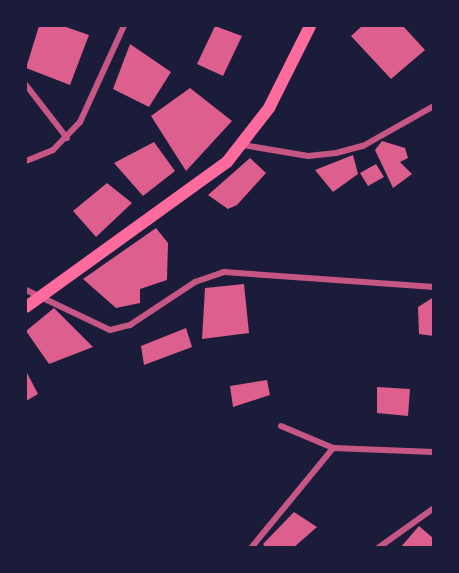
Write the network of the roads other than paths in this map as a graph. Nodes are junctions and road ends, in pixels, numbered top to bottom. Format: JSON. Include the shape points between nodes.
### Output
{"nodes":[{"id":1,"x":124,"y":26,"type":"edge"},
{"id":2,"x":310,"y":26,"type":"edge"},
{"id":3,"x":26,"y":85,"type":"edge"},
{"id":4,"x":434,"y":106,"type":"edge"},
{"id":5,"x":68,"y":138,"type":"junction"},
{"id":6,"x":243,"y":146,"type":"junction"},
{"id":7,"x":26,"y":161,"type":"edge"},
{"id":8,"x":434,"y":287,"type":"edge"},
{"id":9,"x":26,"y":290,"type":"edge"},
{"id":10,"x":43,"y":294,"type":"junction"},
{"id":11,"x":26,"y":307,"type":"edge"},
{"id":12,"x":281,"y":426,"type":"dead end"},
{"id":13,"x":333,"y":448,"type":"junction"},
{"id":14,"x":434,"y":452,"type":"edge"},
{"id":15,"x":434,"y":508,"type":"edge"},
{"id":16,"x":251,"y":548,"type":"edge"},
{"id":17,"x":378,"y":548,"type":"edge"}],
"edges":[{"from":1,"to":5,"type":"street"},
{"from":2,"to":6,"type":"main road"},
{"from":3,"to":5,"type":"street"},
{"from":4,"to":6,"type":"street","via":[[363,146],[336,153],[308,156]]},
{"from":5,"to":7,"type":"street"},
{"from":6,"to":10,"type":"main road","via":[[189,193]]},
{"from":8,"to":10,"type":"street","via":[[224,273],[195,282],[129,325],[110,330]]},
{"from":9,"to":10,"type":"street"},
{"from":10,"to":11,"type":"main road"},
{"from":12,"to":13,"type":"street"},
{"from":13,"to":14,"type":"street"},
{"from":13,"to":16,"type":"street"},
{"from":15,"to":17,"type":"street"}]}
